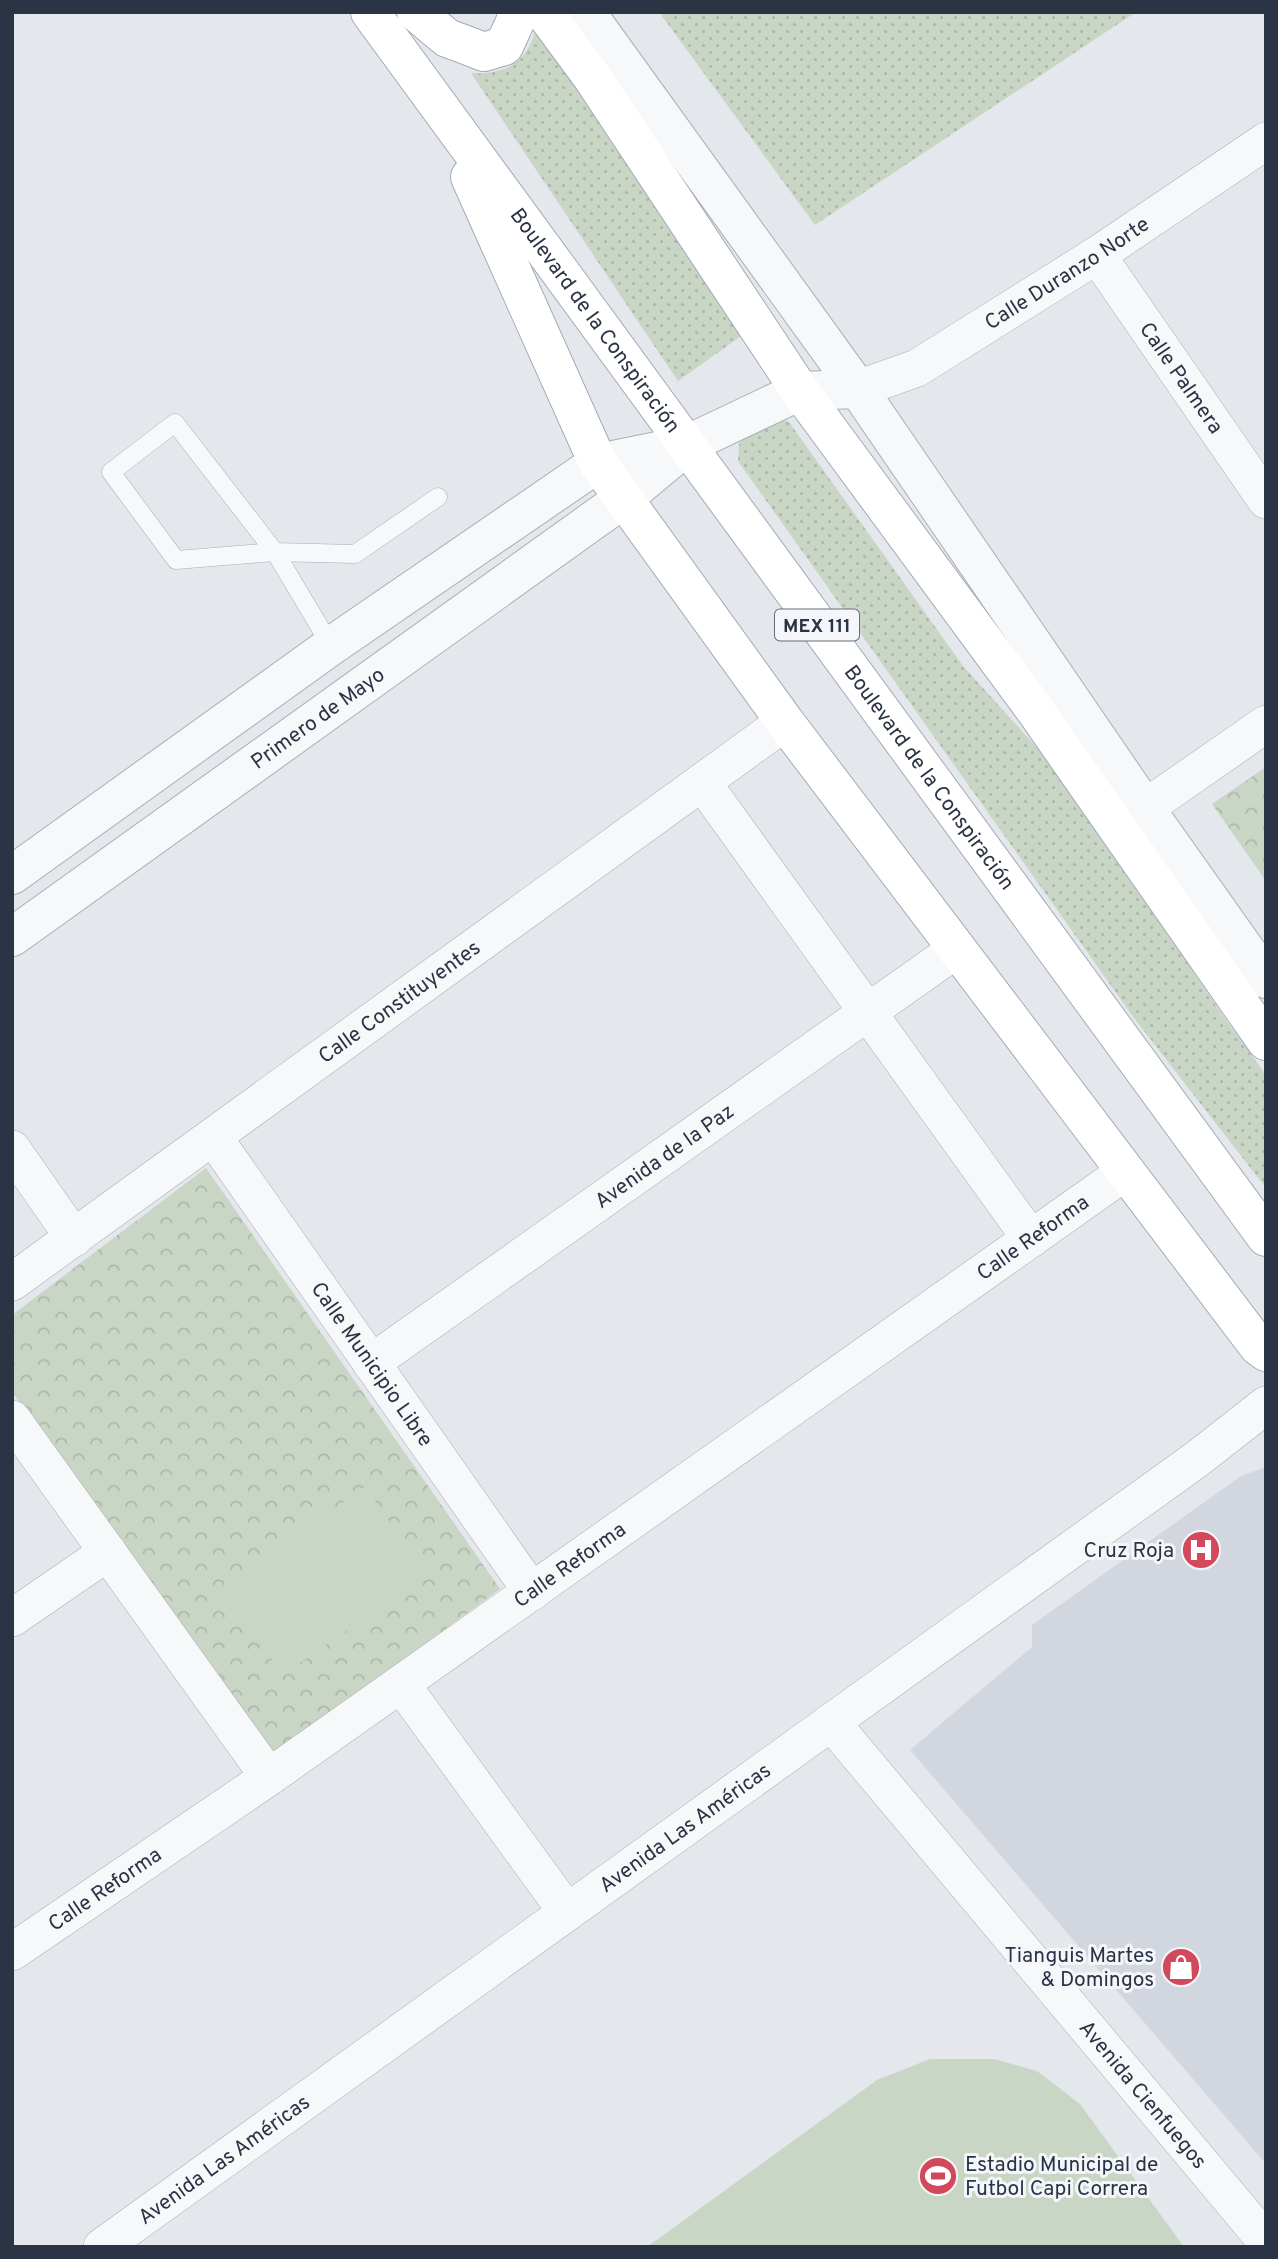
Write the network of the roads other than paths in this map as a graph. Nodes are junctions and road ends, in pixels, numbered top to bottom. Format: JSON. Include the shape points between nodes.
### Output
{"nodes":[{"id":1,"x":370,"y":12,"type":"edge"},
{"id":2,"x":416,"y":12,"type":"edge"},
{"id":3,"x":516,"y":12,"type":"edge"},
{"id":4,"x":544,"y":12,"type":"edge"},
{"id":5,"x":586,"y":12,"type":"edge"},
{"id":6,"x":439,"y":107,"type":"junction"},
{"id":7,"x":1266,"y":141,"type":"edge"},
{"id":8,"x":1097,"y":255,"type":"junction"},
{"id":9,"x":858,"y":389,"type":"junction"},
{"id":10,"x":800,"y":391,"type":"junction"},
{"id":11,"x":686,"y":445,"type":"junction"},
{"id":12,"x":598,"y":463,"type":"junction"},
{"id":13,"x":438,"y":497,"type":"dead end"},
{"id":14,"x":623,"y":499,"type":"junction"},
{"id":15,"x":1266,"y":500,"type":"edge"},
{"id":16,"x":275,"y":552,"type":"junction"},
{"id":17,"x":331,"y":646,"type":"junction"},
{"id":18,"x":785,"y":722,"type":"junction"},
{"id":19,"x":1266,"y":724,"type":"edge"},
{"id":20,"x":702,"y":782,"type":"junction"},
{"id":21,"x":1145,"y":808,"type":"junction"},
{"id":22,"x":12,"y":875,"type":"edge"},
{"id":23,"x":12,"y":937,"type":"edge"},
{"id":24,"x":957,"y":949,"type":"junction"},
{"id":25,"x":1266,"y":979,"type":"edge"},
{"id":26,"x":869,"y":1011,"type":"junction"},
{"id":27,"x":1266,"y":1041,"type":"edge"},
{"id":28,"x":214,"y":1138,"type":"junction"},
{"id":29,"x":12,"y":1149,"type":"edge"},
{"id":30,"x":1125,"y":1172,"type":"junction"},
{"id":31,"x":1266,"y":1237,"type":"edge"},
{"id":32,"x":74,"y":1238,"type":"junction"},
{"id":33,"x":1031,"y":1239,"type":"junction"},
{"id":34,"x":12,"y":1282,"type":"edge"},
{"id":35,"x":1266,"y":1352,"type":"edge"},
{"id":36,"x":371,"y":1363,"type":"junction"},
{"id":37,"x":1266,"y":1405,"type":"edge"},
{"id":38,"x":12,"y":1419,"type":"edge"},
{"id":39,"x":108,"y":1552,"type":"junction"},
{"id":40,"x":532,"y":1592,"type":"junction"},
{"id":41,"x":12,"y":1618,"type":"edge"},
{"id":42,"x":401,"y":1684,"type":"junction"},
{"id":43,"x":831,"y":1722,"type":"junction"},
{"id":44,"x":270,"y":1777,"type":"junction"},
{"id":45,"x":567,"y":1912,"type":"junction"},
{"id":46,"x":12,"y":1952,"type":"edge"},
{"id":47,"x":1266,"y":2242,"type":"edge"},
{"id":48,"x":102,"y":2247,"type":"edge"}],
"edges":[{"from":1,"to":6,"type":"main road","name":"Boulevard de la Conspiración","number":"MEX 111"},
{"from":2,"to":3,"type":"main road","via":[[447,38],[484,52],[504,46]]},
{"from":4,"to":10,"type":"main road"},
{"from":5,"to":9,"type":"street"},
{"from":6,"to":11,"type":"main road","name":"Boulevard de la Conspiración","number":"MEX 111"},
{"from":6,"to":12,"type":"main road"},
{"from":7,"to":8,"type":"street","name":"Calle Duranzo Norte"},
{"from":8,"to":9,"type":"street","name":"Calle Duranzo Norte","via":[[917,368]]},
{"from":8,"to":15,"type":"street","name":"Calle Palmera"},
{"from":9,"to":10,"type":"street"},
{"from":9,"to":21,"type":"street"},
{"from":10,"to":11,"type":"street"},
{"from":10,"to":27,"type":"main road","via":[[1035,710]]},
{"from":11,"to":12,"type":"street"},
{"from":11,"to":14,"type":"street","name":"Primero de Mayo"},
{"from":11,"to":31,"type":"main road","name":"Boulevard de la Conspiración","number":"MEX 111"},
{"from":12,"to":14,"type":"main road"},
{"from":12,"to":17,"type":"street"},
{"from":13,"to":16,"type":"lane","via":[[355,554]]},
{"from":14,"to":18,"type":"main road"},
{"from":14,"to":23,"type":"street","name":"Primero de Mayo"},
{"from":16,"to":16,"type":"lane","via":[[175,423],[111,472],[176,561]]},
{"from":16,"to":17,"type":"lane"},
{"from":17,"to":22,"type":"street"},
{"from":18,"to":20,"type":"street","name":"Calle Constituyentes"},
{"from":18,"to":24,"type":"main road"},
{"from":19,"to":21,"type":"street"},
{"from":20,"to":26,"type":"street"},
{"from":20,"to":28,"type":"street","name":"Calle Constituyentes"},
{"from":21,"to":25,"type":"street"},
{"from":24,"to":26,"type":"street","name":"Avenida de la Paz"},
{"from":24,"to":30,"type":"main road"},
{"from":26,"to":33,"type":"street"},
{"from":26,"to":36,"type":"street","name":"Avenida de la Paz"},
{"from":28,"to":32,"type":"street","name":"Calle Constituyentes"},
{"from":28,"to":36,"type":"street","name":"Calle Municipio Libre"},
{"from":29,"to":32,"type":"street"},
{"from":30,"to":33,"type":"street","name":"Calle Reforma"},
{"from":30,"to":35,"type":"main road"},
{"from":32,"to":34,"type":"street","name":"Calle Constituyentes"},
{"from":33,"to":40,"type":"street","name":"Calle Reforma"},
{"from":36,"to":40,"type":"street","name":"Calle Municipio Libre"},
{"from":37,"to":43,"type":"street","name":"Avenida Las Américas"},
{"from":38,"to":39,"type":"street"},
{"from":39,"to":41,"type":"street"},
{"from":39,"to":44,"type":"street"},
{"from":40,"to":42,"type":"street","name":"Calle Reforma"},
{"from":42,"to":44,"type":"street","name":"Calle Reforma"},
{"from":42,"to":45,"type":"street"},
{"from":43,"to":45,"type":"street","name":"Avenida Las Américas"},
{"from":43,"to":47,"type":"street","name":"Avenida Cienfuegos"},
{"from":44,"to":46,"type":"street","name":"Calle Reforma"},
{"from":45,"to":48,"type":"street","name":"Avenida Las Américas"}]}
